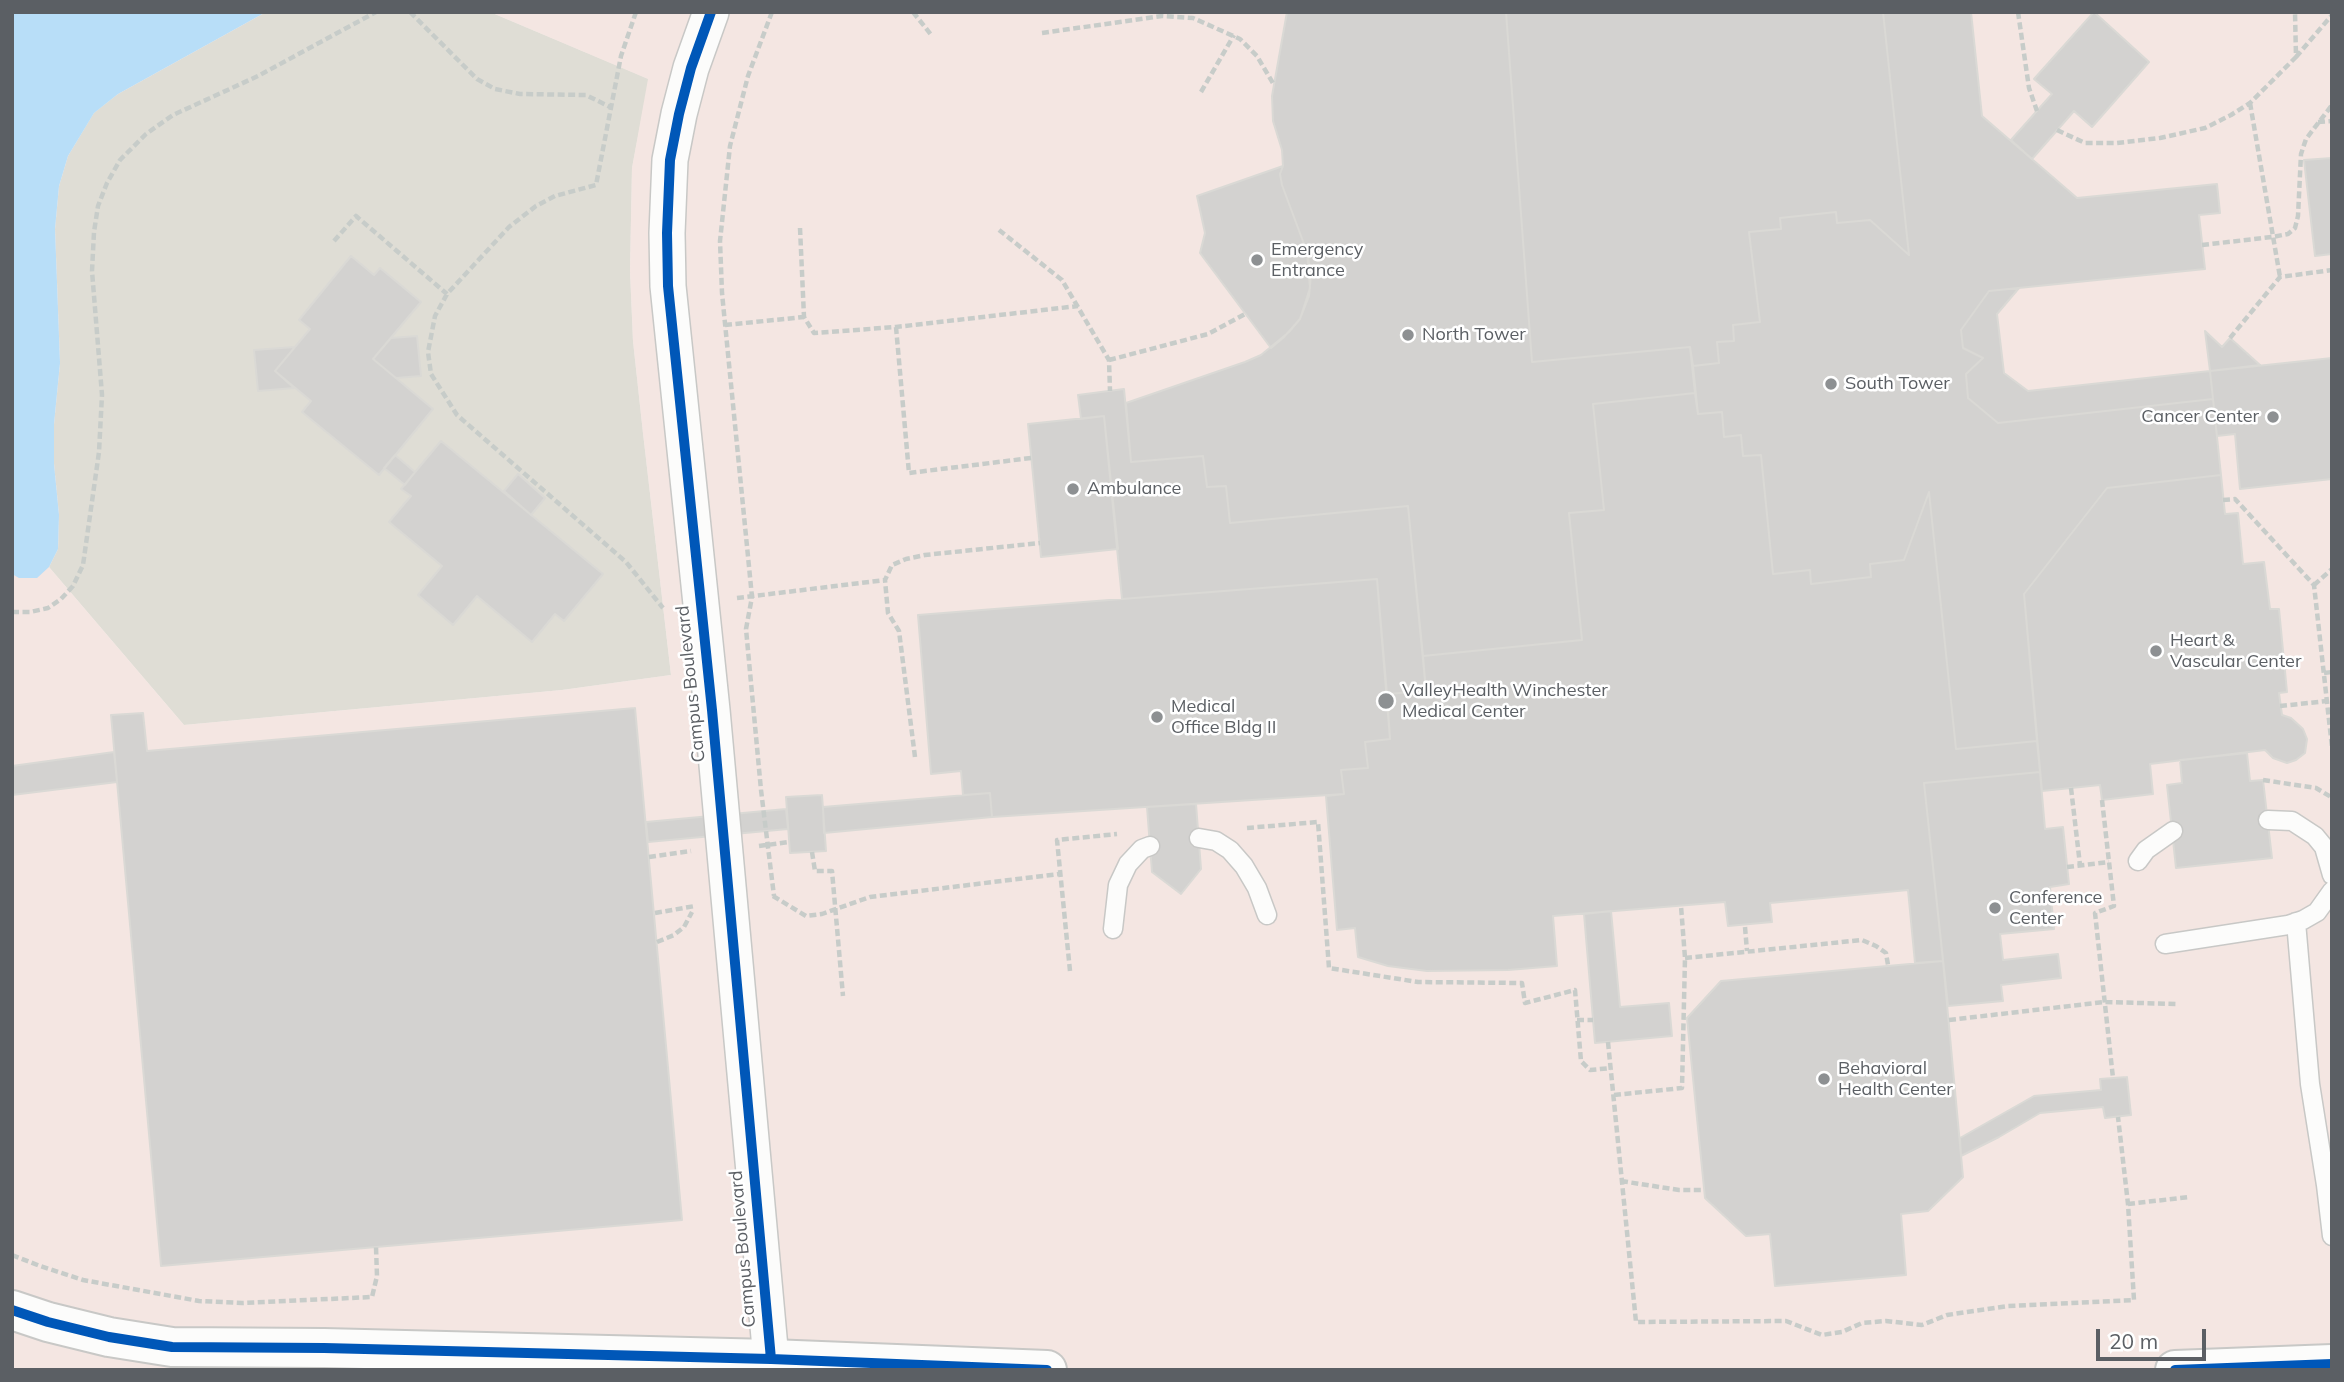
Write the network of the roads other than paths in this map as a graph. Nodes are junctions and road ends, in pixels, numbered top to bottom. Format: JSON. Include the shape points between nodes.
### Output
{"nodes":[{"id":1,"x":711,"y":12,"type":"edge"},
{"id":2,"x":2268,"y":820,"type":"dead end"},
{"id":3,"x":2173,"y":831,"type":"dead end"},
{"id":4,"x":1199,"y":838,"type":"dead end"},
{"id":5,"x":1150,"y":846,"type":"dead end"},
{"id":6,"x":2138,"y":861,"type":"dead end"},
{"id":7,"x":2332,"y":875,"type":"edge"},
{"id":8,"x":2332,"y":891,"type":"edge"},
{"id":9,"x":1267,"y":915,"type":"dead end"},
{"id":10,"x":2296,"y":922,"type":"junction"},
{"id":11,"x":1113,"y":929,"type":"dead end"},
{"id":12,"x":2165,"y":944,"type":"dead end"},
{"id":13,"x":2332,"y":1236,"type":"edge"},
{"id":14,"x":12,"y":1310,"type":"edge"},
{"id":15,"x":771,"y":1359,"type":"junction"},
{"id":16,"x":2332,"y":1364,"type":"edge"},
{"id":17,"x":1047,"y":1370,"type":"edge"},
{"id":18,"x":2175,"y":1370,"type":"edge"}],
"edges":[{"from":1,"to":15,"type":"street","name":"Campus Boulevard","via":[[691,68],[670,160],[668,286]]},
{"from":2,"to":7,"type":"lane","via":[[2292,821],[2315,836]]},
{"from":3,"to":6,"type":"lane"},
{"from":4,"to":9,"type":"lane","via":[[1230,850],[1257,888]]},
{"from":5,"to":11,"type":"lane","via":[[1128,864],[1118,885]]},
{"from":8,"to":10,"type":"lane","via":[[2318,912]]},
{"from":10,"to":12,"type":"lane"},
{"from":10,"to":13,"type":"lane","via":[[2311,1084]]},
{"from":14,"to":15,"type":"street","via":[[109,1337],[172,1347]]},
{"from":15,"to":17,"type":"street"},
{"from":16,"to":18,"type":"street"}]}
